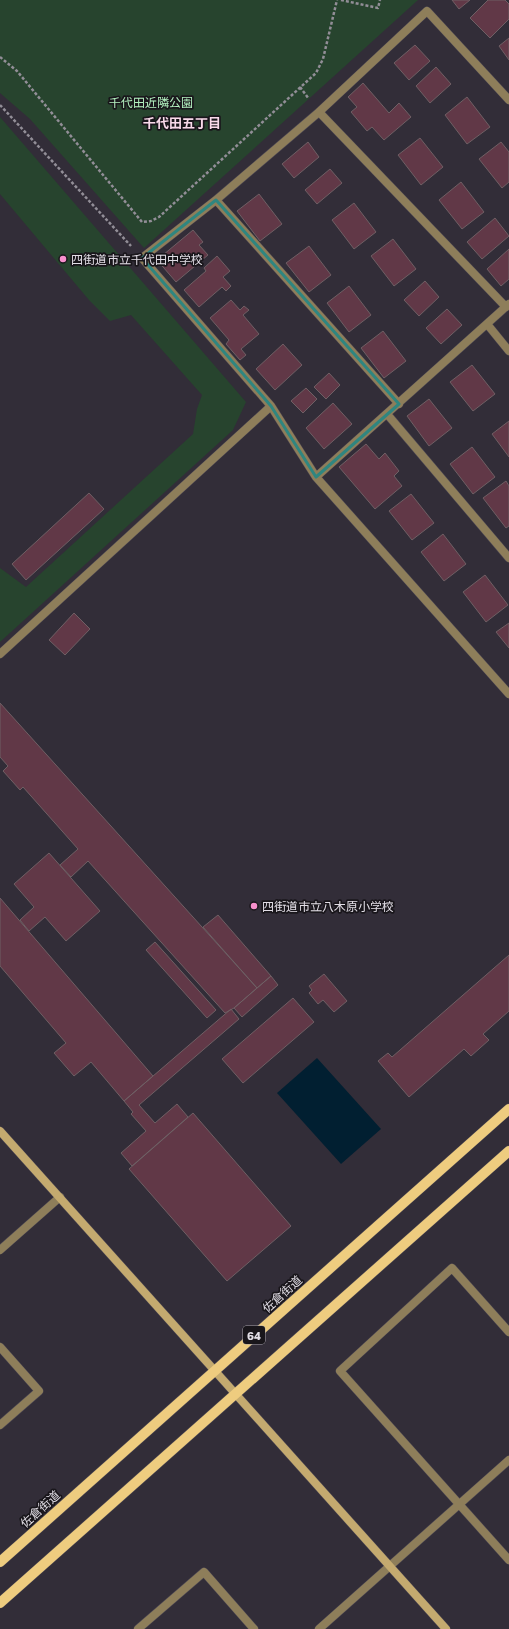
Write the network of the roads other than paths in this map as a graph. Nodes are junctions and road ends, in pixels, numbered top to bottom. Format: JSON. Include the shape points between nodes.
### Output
{"nodes":[{"id":1,"x":509,"y":100,"type":"edge"},
{"id":2,"x":319,"y":112,"type":"junction"},
{"id":3,"x":216,"y":200,"type":"junction"},
{"id":4,"x":508,"y":306,"type":"edge"},
{"id":5,"x":487,"y":324,"type":"junction"},
{"id":6,"x":509,"y":351,"type":"edge"},
{"id":7,"x":399,"y":404,"type":"junction"},
{"id":8,"x":271,"y":406,"type":"junction"},
{"id":9,"x":387,"y":414,"type":"junction"},
{"id":10,"x":316,"y":477,"type":"junction"},
{"id":11,"x":509,"y":558,"type":"edge"},
{"id":12,"x":0,"y":654,"type":"edge"},
{"id":13,"x":509,"y":694,"type":"edge"},
{"id":14,"x":509,"y":1109,"type":"edge"},
{"id":15,"x":0,"y":1131,"type":"edge"},
{"id":16,"x":509,"y":1151,"type":"edge"},
{"id":17,"x":60,"y":1197,"type":"junction"},
{"id":18,"x":0,"y":1250,"type":"edge"},
{"id":19,"x":509,"y":1332,"type":"edge"},
{"id":20,"x":0,"y":1347,"type":"edge"},
{"id":21,"x":215,"y":1371,"type":"junction"},
{"id":22,"x":236,"y":1394,"type":"junction"},
{"id":23,"x":0,"y":1425,"type":"edge"},
{"id":24,"x":509,"y":1460,"type":"edge"},
{"id":25,"x":459,"y":1504,"type":"junction"},
{"id":26,"x":509,"y":1560,"type":"edge"},
{"id":27,"x":0,"y":1562,"type":"edge"},
{"id":28,"x":390,"y":1566,"type":"junction"},
{"id":29,"x":0,"y":1603,"type":"edge"},
{"id":30,"x":138,"y":1629,"type":"edge"},
{"id":31,"x":254,"y":1629,"type":"edge"},
{"id":32,"x":319,"y":1629,"type":"edge"},
{"id":33,"x":446,"y":1629,"type":"edge"}],
"edges":[{"from":1,"to":2,"type":"street","via":[[427,11]]},
{"from":2,"to":3,"type":"street"},
{"from":2,"to":4,"type":"street"},
{"from":3,"to":7,"type":"street"},
{"from":3,"to":8,"type":"street","via":[[142,258]]},
{"from":4,"to":5,"type":"street"},
{"from":5,"to":6,"type":"street"},
{"from":5,"to":7,"type":"street"},
{"from":7,"to":9,"type":"street"},
{"from":8,"to":10,"type":"street"},
{"from":8,"to":12,"type":"street"},
{"from":9,"to":10,"type":"street"},
{"from":9,"to":11,"type":"street"},
{"from":10,"to":13,"type":"street"},
{"from":14,"to":21,"type":"main road","name":"佐倉街道","number":"64"},
{"from":15,"to":17,"type":"street"},
{"from":16,"to":22,"type":"main road","number":"64"},
{"from":17,"to":18,"type":"street"},
{"from":17,"to":21,"type":"street"},
{"from":19,"to":25,"type":"street","via":[[452,1268],[340,1370]]},
{"from":20,"to":23,"type":"street","via":[[39,1390]]},
{"from":21,"to":22,"type":"street"},
{"from":21,"to":27,"type":"main road","name":"佐倉街道","number":"64"},
{"from":22,"to":28,"type":"street"},
{"from":22,"to":29,"type":"main road","number":"64"},
{"from":24,"to":25,"type":"street"},
{"from":25,"to":26,"type":"street"},
{"from":25,"to":28,"type":"street"},
{"from":28,"to":32,"type":"street"},
{"from":28,"to":33,"type":"street"},
{"from":30,"to":31,"type":"street","via":[[204,1572]]}]}
